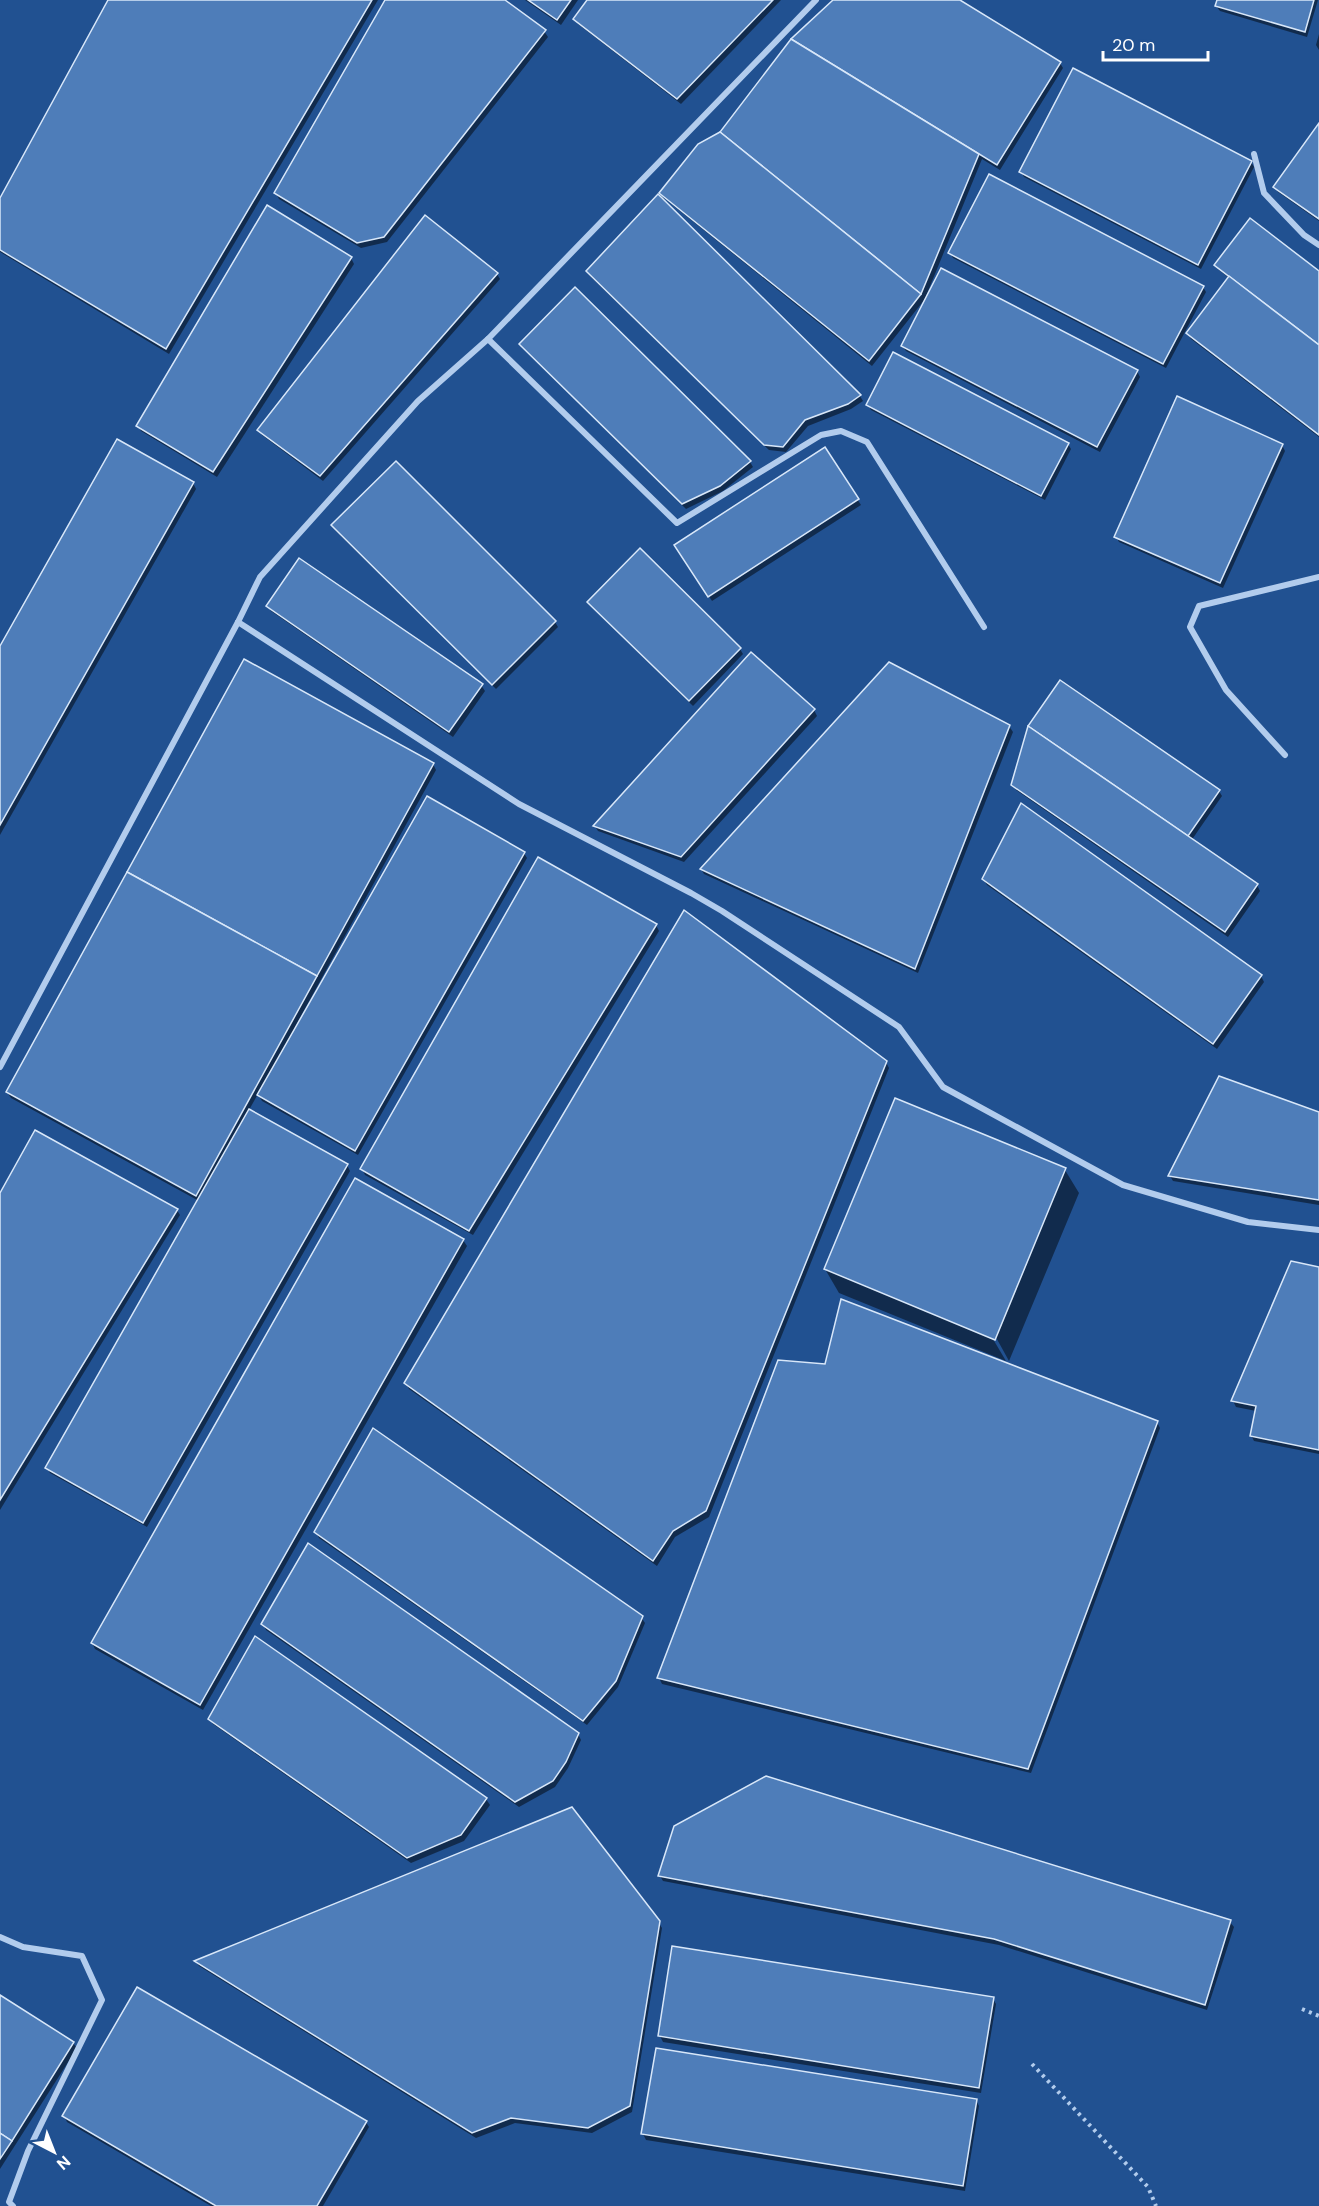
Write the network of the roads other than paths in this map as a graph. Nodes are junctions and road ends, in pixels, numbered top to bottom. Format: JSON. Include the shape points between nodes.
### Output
{"nodes":[{"id":1,"x":816,"y":0,"type":"edge"},
{"id":2,"x":1254,"y":154,"type":"dead end"},
{"id":3,"x":1319,"y":245,"type":"edge"},
{"id":4,"x":488,"y":339,"type":"junction"},
{"id":5,"x":1319,"y":577,"type":"edge"},
{"id":6,"x":238,"y":622,"type":"junction"},
{"id":7,"x":984,"y":627,"type":"dead end"},
{"id":8,"x":1284,"y":755,"type":"dead end"},
{"id":9,"x":0,"y":1067,"type":"edge"},
{"id":10,"x":1319,"y":1230,"type":"edge"},
{"id":11,"x":0,"y":1936,"type":"edge"},
{"id":12,"x":8,"y":2205,"type":"edge"}],
"edges":[{"from":1,"to":4,"type":"street"},
{"from":2,"to":3,"type":"street","via":[[1264,193],[1304,235]]},
{"from":4,"to":6,"type":"street","via":[[418,401],[260,577]]},
{"from":4,"to":7,"type":"street","via":[[677,523],[820,435],[842,431],[867,442]]},
{"from":5,"to":8,"type":"street","via":[[1199,606],[1190,627],[1226,690]]},
{"from":6,"to":9,"type":"street"},
{"from":6,"to":10,"type":"street","via":[[519,804],[722,911],[899,1027],[943,1087],[1123,1185],[1248,1222]]},
{"from":11,"to":12,"type":"street","via":[[23,1947],[82,1956],[102,2000],[28,2151]]}]}
